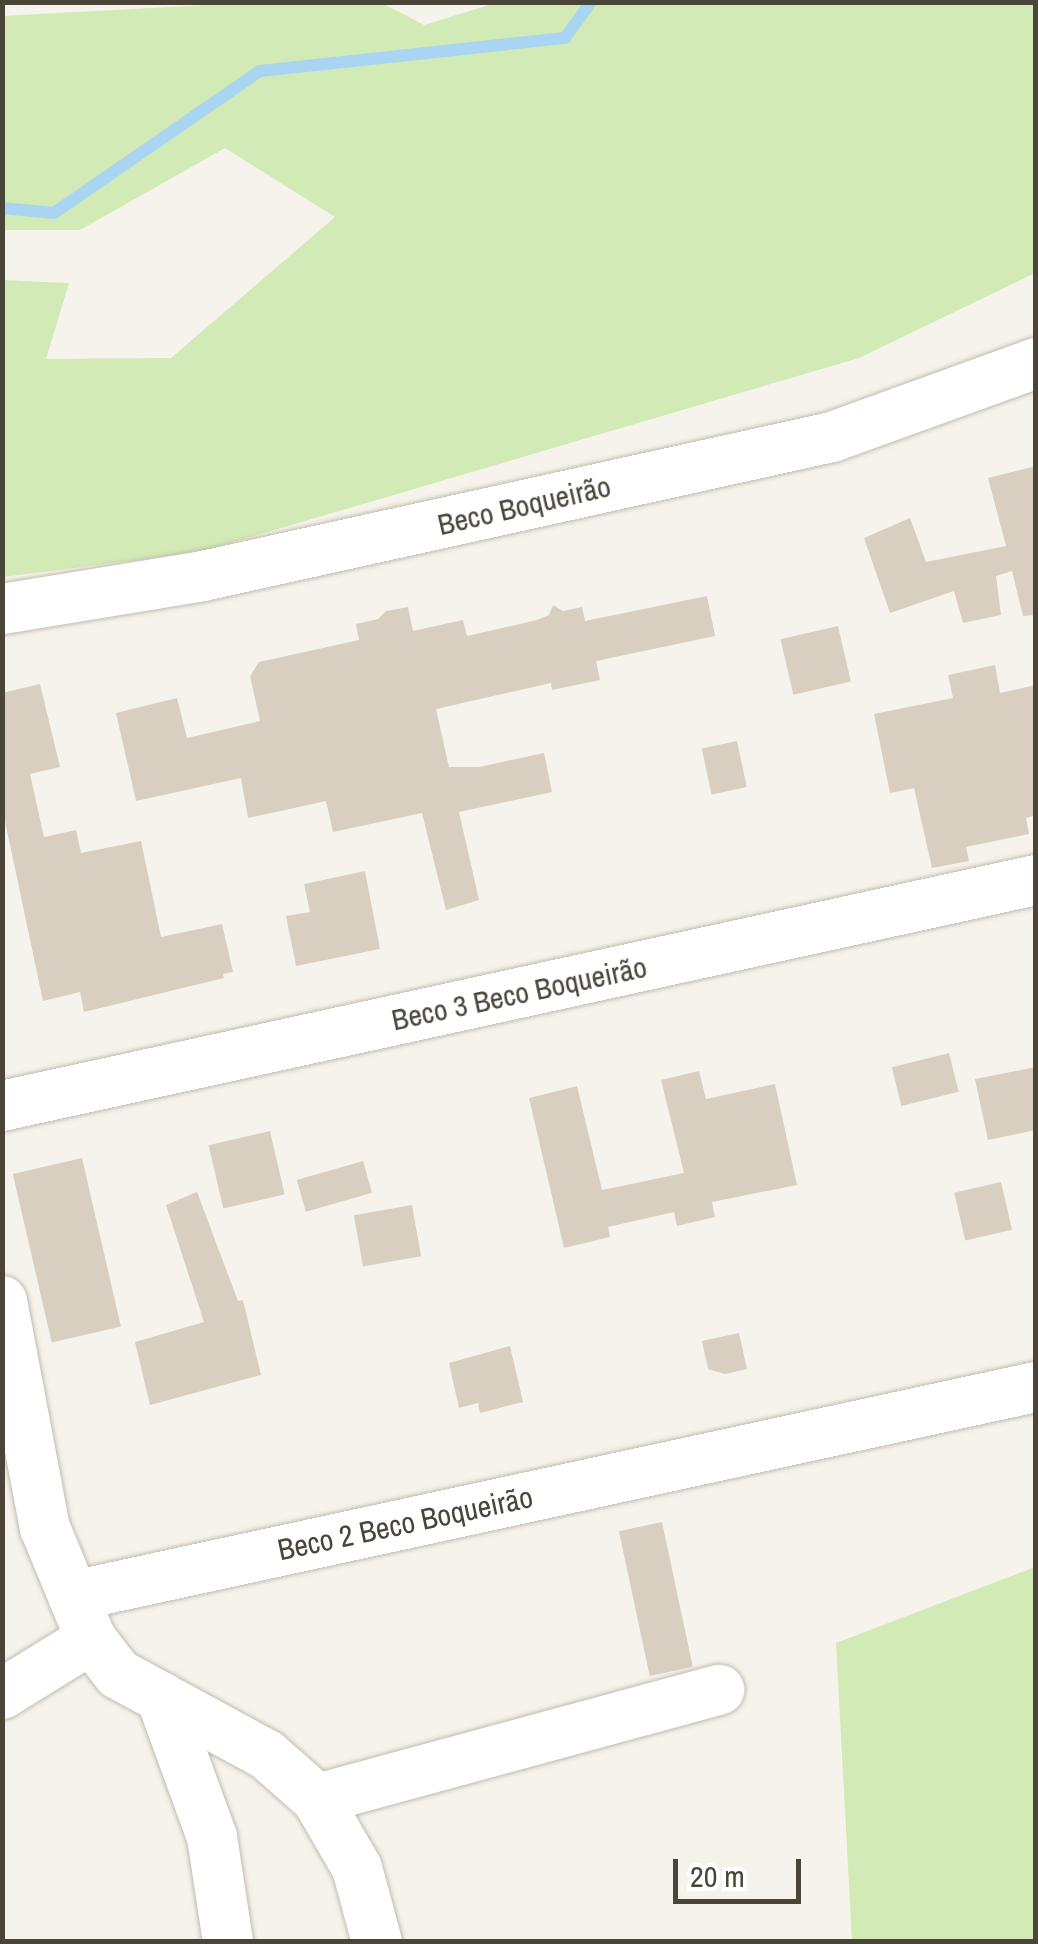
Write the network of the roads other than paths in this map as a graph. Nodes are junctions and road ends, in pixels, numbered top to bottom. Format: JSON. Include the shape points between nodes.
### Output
{"nodes":[{"id":1,"x":1036,"y":364,"type":"edge"},
{"id":2,"x":2,"y":609,"type":"edge"},
{"id":3,"x":1036,"y":880,"type":"edge"},
{"id":4,"x":2,"y":1106,"type":"edge"},
{"id":5,"x":2,"y":1301,"type":"edge"},
{"id":6,"x":1036,"y":1387,"type":"edge"},
{"id":7,"x":82,"y":1618,"type":"junction"},
{"id":8,"x":719,"y":1690,"type":"dead end"},
{"id":9,"x":2,"y":1694,"type":"edge"},
{"id":10,"x":161,"y":1697,"type":"junction"},
{"id":11,"x":317,"y":1799,"type":"junction"},
{"id":12,"x":228,"y":1942,"type":"edge"},
{"id":13,"x":378,"y":1942,"type":"edge"}],
"edges":[{"from":1,"to":2,"type":"street","name":"Beco Boqueirão","via":[[832,437],[203,576]]},
{"from":3,"to":4,"type":"street","name":"Beco 3 Beco Boqueirão"},
{"from":5,"to":7,"type":"street","via":[[46,1528]]},
{"from":6,"to":7,"type":"street","name":"Beco 2 Beco Boqueirão"},
{"from":7,"to":9,"type":"street","name":"Beco 2 Beco Boqueirão"},
{"from":7,"to":10,"type":"street","via":[[118,1674]]},
{"from":8,"to":11,"type":"street"},
{"from":10,"to":11,"type":"street","via":[[267,1755]]},
{"from":10,"to":12,"type":"street","via":[[212,1837]]},
{"from":11,"to":13,"type":"street","via":[[357,1868]]}]}
